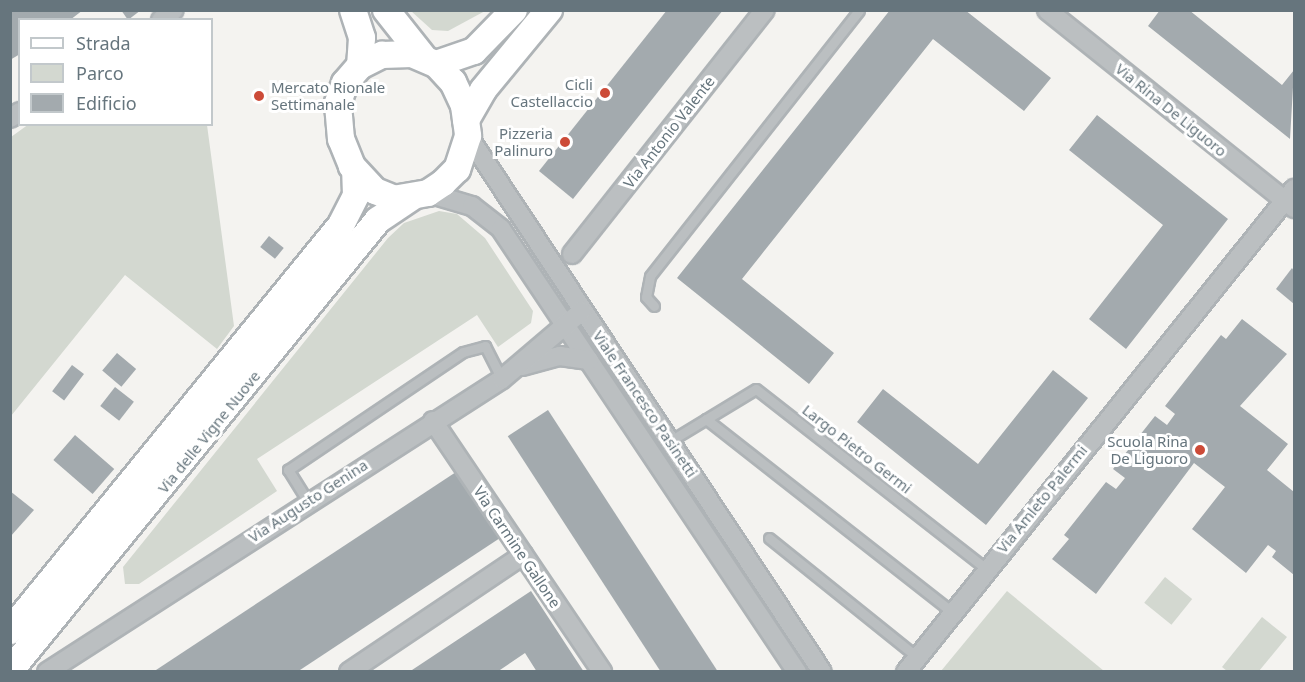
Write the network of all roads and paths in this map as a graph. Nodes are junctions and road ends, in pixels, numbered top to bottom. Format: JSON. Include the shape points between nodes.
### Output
{"nodes":[{"id":1,"x":353,"y":10,"type":"edge"},
{"id":2,"x":386,"y":10,"type":"edge"},
{"id":3,"x":514,"y":10,"type":"edge"},
{"id":4,"x":549,"y":10,"type":"edge"},
{"id":5,"x":765,"y":10,"type":"edge"},
{"id":6,"x":859,"y":10,"type":"edge"},
{"id":7,"x":1047,"y":10,"type":"edge"},
{"id":8,"x":430,"y":61,"type":"junction"},
{"id":9,"x":360,"y":66,"type":"junction"},
{"id":10,"x":467,"y":128,"type":"junction"},
{"id":11,"x":355,"y":172,"type":"junction"},
{"id":12,"x":419,"y":195,"type":"junction"},
{"id":13,"x":1291,"y":200,"type":"edge"},
{"id":14,"x":572,"y":254,"type":"dead end"},
{"id":15,"x":654,"y":306,"type":"dead end"},
{"id":16,"x":582,"y":311,"type":"junction"},
{"id":17,"x":564,"y":323,"type":"junction"},
{"id":18,"x":589,"y":360,"type":"junction"},
{"id":19,"x":520,"y":366,"type":"junction"},
{"id":20,"x":502,"y":379,"type":"junction"},
{"id":21,"x":706,"y":419,"type":"junction"},
{"id":22,"x":433,"y":421,"type":"junction"},
{"id":23,"x":670,"y":441,"type":"junction"},
{"id":24,"x":307,"y":500,"type":"junction"},
{"id":25,"x":769,"y":538,"type":"dead end"},
{"id":26,"x":523,"y":555,"type":"junction"},
{"id":27,"x":986,"y":569,"type":"junction"},
{"id":28,"x":952,"y":612,"type":"junction"},
{"id":29,"x":10,"y":631,"type":"edge"},
{"id":30,"x":911,"y":664,"type":"edge"},
{"id":31,"x":10,"y":671,"type":"edge"},
{"id":32,"x":50,"y":671,"type":"edge"},
{"id":33,"x":349,"y":672,"type":"edge"},
{"id":34,"x":602,"y":672,"type":"edge"},
{"id":35,"x":797,"y":672,"type":"edge"},
{"id":36,"x":822,"y":672,"type":"edge"}],
"edges":[{"from":1,"to":9,"type":"main road","via":[[362,38]]},
{"from":2,"to":8,"type":"main road"},
{"from":3,"to":8,"type":"main road","via":[[474,51]]},
{"from":4,"to":10,"type":"main road","via":[[483,90]]},
{"from":5,"to":14,"type":"street","name":"Via Antonio Valente"},
{"from":6,"to":15,"type":"lane","via":[[650,276],[646,297]]},
{"from":7,"to":13,"type":"street","name":"Via Rina De Liguoro"},
{"from":8,"to":9,"type":"main road","via":[[389,54]]},
{"from":8,"to":10,"type":"main road","via":[[457,89]]},
{"from":9,"to":11,"type":"main road","via":[[345,83],[337,111],[341,140]]},
{"from":10,"to":12,"type":"main road","via":[[457,169]]},
{"from":10,"to":16,"type":"street","name":"Viale Francesco Pasinetti"},
{"from":11,"to":12,"type":"main road","via":[[381,195]]},
{"from":11,"to":29,"type":"main road","name":"Via delle Vigne Nuove","via":[[357,195],[341,225]]},
{"from":12,"to":17,"type":"street","name":"Viale Francesco Pasinetti","via":[[462,202],[489,217]]},
{"from":12,"to":31,"type":"main road","name":"Via delle Vigne Nuove","via":[[378,219]]},
{"from":13,"to":27,"type":"street","name":"Via Amleto Palermi"},
{"from":16,"to":17,"type":"street","name":"Via Augusto Genina"},
{"from":16,"to":23,"type":"street","name":"Viale Francesco Pasinetti"},
{"from":17,"to":18,"type":"street","name":"Viale Francesco Pasinetti"},
{"from":17,"to":19,"type":"street","name":"Via Augusto Genina"},
{"from":18,"to":19,"type":"street","via":[[560,356]]},
{"from":18,"to":35,"type":"street","name":"Viale Francesco Pasinetti"},
{"from":19,"to":20,"type":"street","name":"Via Augusto Genina"},
{"from":20,"to":22,"type":"street","name":"Via Augusto Genina"},
{"from":20,"to":24,"type":"lane","via":[[485,346],[463,352],[288,470]]},
{"from":21,"to":23,"type":"lane","name":"Largo Pietro Germi"},
{"from":21,"to":27,"type":"lane","name":"Largo Pietro Germi","via":[[756,389]]},
{"from":21,"to":28,"type":"lane"},
{"from":22,"to":24,"type":"street","name":"Via Augusto Genina"},
{"from":22,"to":26,"type":"street","name":"Via Carmine Gallone"},
{"from":23,"to":36,"type":"street","name":"Viale Francesco Pasinetti"},
{"from":24,"to":32,"type":"street","name":"Via Augusto Genina"},
{"from":25,"to":30,"type":"lane"},
{"from":26,"to":33,"type":"street"},
{"from":26,"to":34,"type":"street","name":"Via Carmine Gallone"},
{"from":27,"to":28,"type":"street","name":"Via Amleto Palermi"},
{"from":28,"to":30,"type":"street","name":"Via Amleto Palermi"}]}
